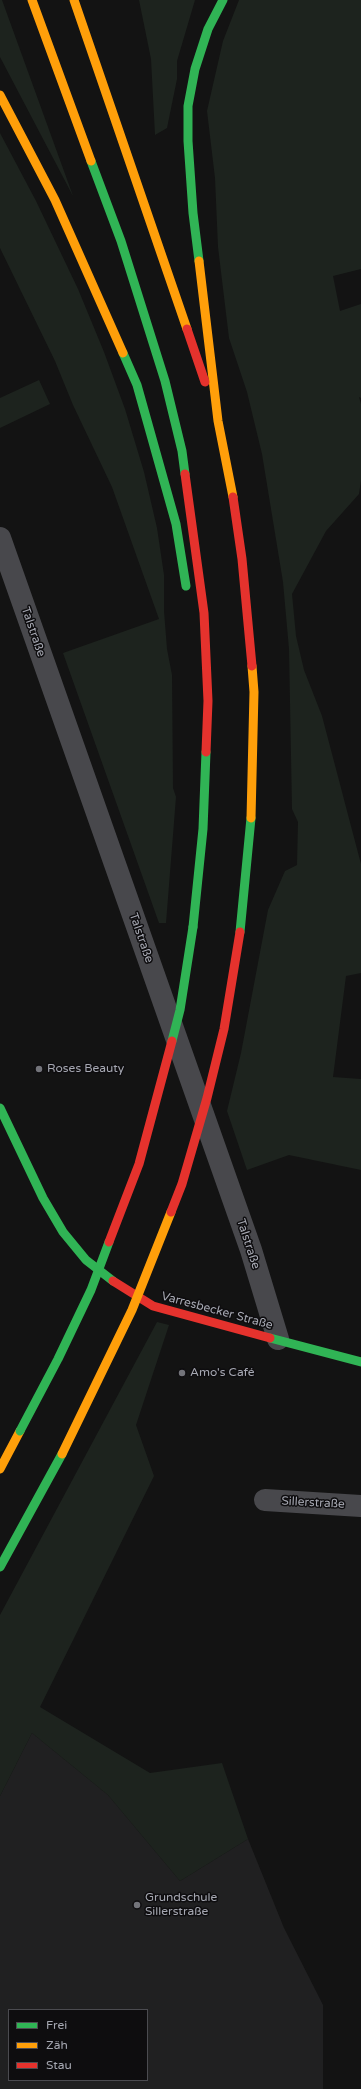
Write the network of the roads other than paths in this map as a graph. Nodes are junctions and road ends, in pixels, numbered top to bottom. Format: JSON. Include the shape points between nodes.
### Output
{"nodes":[{"id":1,"x":32,"y":0,"type":"edge"},
{"id":2,"x":74,"y":0,"type":"edge"},
{"id":3,"x":223,"y":0,"type":"edge"},
{"id":4,"x":0,"y":95,"type":"edge"},
{"id":5,"x":218,"y":421,"type":"junction"},
{"id":6,"x":0,"y":538,"type":"edge"},
{"id":7,"x":187,"y":592,"type":"dead end"},
{"id":8,"x":198,"y":728,"type":"dead end"},
{"id":9,"x":207,"y":765,"type":"junction"},
{"id":10,"x":0,"y":1108,"type":"edge"},
{"id":11,"x":278,"y":1339,"type":"junction"},
{"id":12,"x":361,"y":1362,"type":"edge"},
{"id":13,"x":0,"y":1469,"type":"edge"},
{"id":14,"x":265,"y":1500,"type":"dead end"},
{"id":15,"x":361,"y":1506,"type":"edge"},
{"id":16,"x":0,"y":1567,"type":"edge"}],
"edges":[{"from":1,"to":9,"type":"main road","via":[[146,315],[182,450],[204,613],[208,701]]},
{"from":2,"to":5,"type":"main road"},
{"from":3,"to":5,"type":"main road","via":[[208,29],[195,69],[188,113],[193,213]]},
{"from":4,"to":7,"type":"main road","via":[[55,200],[137,385],[176,524]]},
{"from":5,"to":16,"type":"main road","bridge":true,"via":[[232,489],[242,559],[254,692],[251,830],[240,932],[224,1029],[182,1184],[132,1310],[62,1454]]},
{"from":6,"to":11,"type":"street","name":"Talstraße","via":[[251,1250]]},
{"from":8,"to":9,"type":"main road"},
{"from":9,"to":13,"type":"main road","bridge":true,"via":[[193,927],[180,1010],[159,1096],[138,1164],[91,1290]]},
{"from":10,"to":11,"type":"main road","name":"Varresbecker Straße","via":[[43,1198],[63,1232],[86,1260],[153,1306]]},
{"from":11,"to":12,"type":"main road","name":"Varresbecker Straße"},
{"from":14,"to":15,"type":"street","name":"Sillerstraße"}]}
